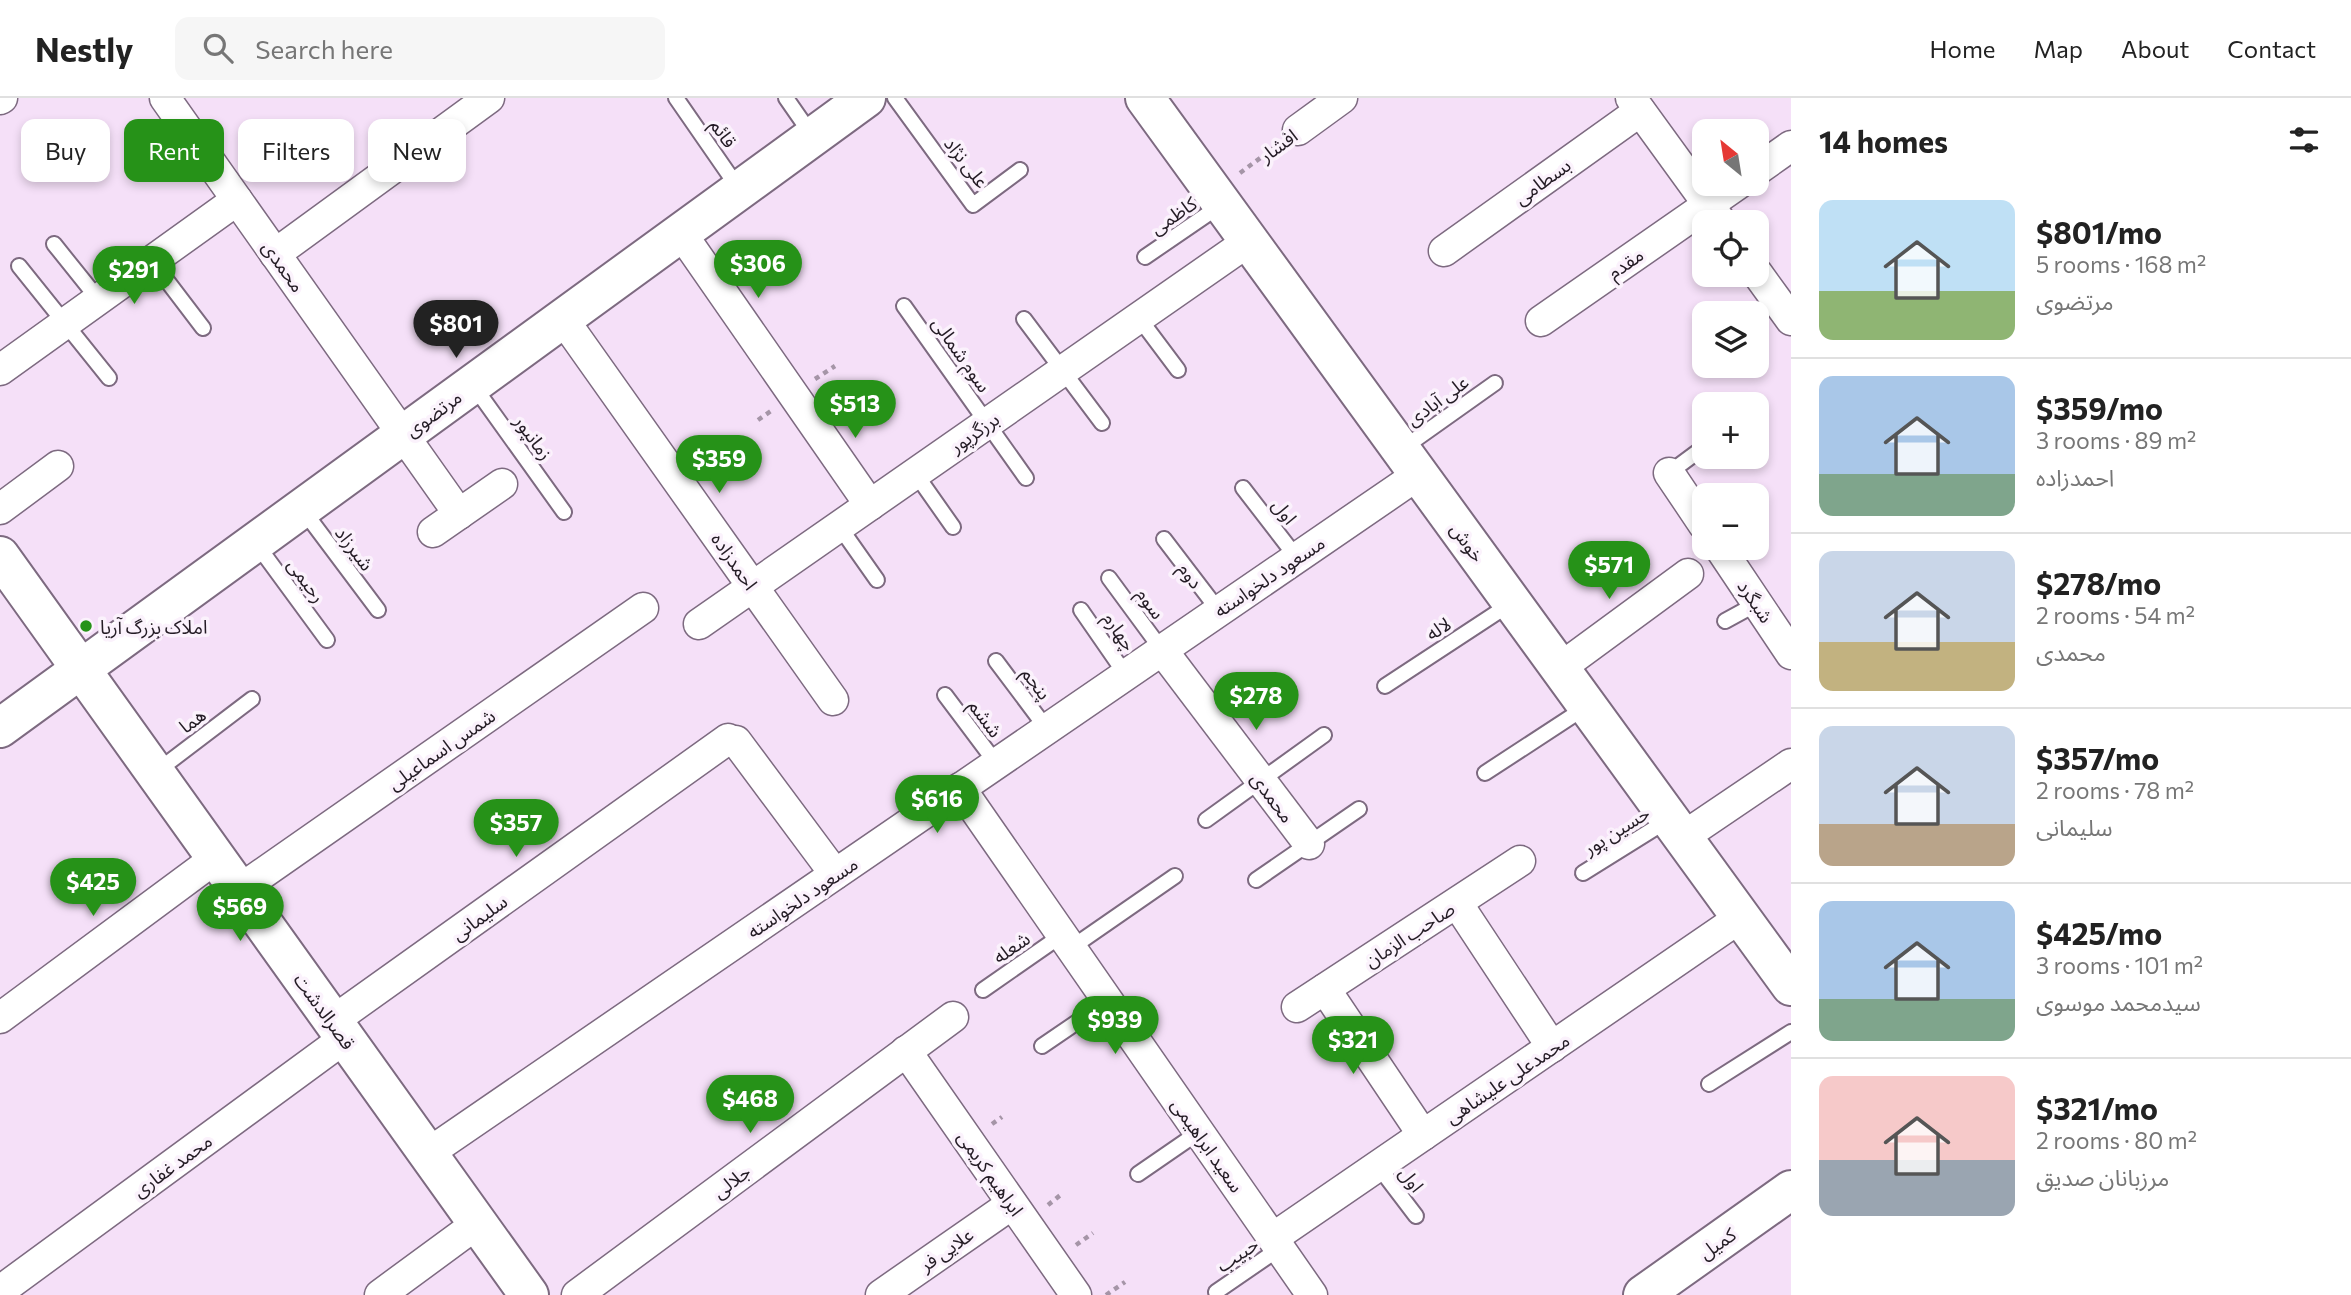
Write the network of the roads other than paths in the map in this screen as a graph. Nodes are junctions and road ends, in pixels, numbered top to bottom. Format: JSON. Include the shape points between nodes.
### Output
{"nodes":[{"id":1,"x":165,"y":98,"type":"edge"},
{"id":2,"x":489,"y":98,"type":"edge"},
{"id":3,"x":676,"y":98,"type":"edge"},
{"id":4,"x":786,"y":98,"type":"edge"},
{"id":5,"x":866,"y":98,"type":"edge"},
{"id":6,"x":895,"y":98,"type":"edge"},
{"id":7,"x":1145,"y":98,"type":"edge"},
{"id":8,"x":1342,"y":98,"type":"edge"},
{"id":9,"x":1636,"y":104,"type":"edge"},
{"id":10,"x":1298,"y":130,"type":"road end"},
{"id":11,"x":813,"y":137,"type":"junction"},
{"id":12,"x":1791,"y":146,"type":"edge"},
{"id":13,"x":1769,"y":162,"type":"edge"},
{"id":14,"x":1020,"y":170,"type":"dead end"},
{"id":15,"x":740,"y":190,"type":"junction"},
{"id":16,"x":1728,"y":196,"type":"edge"},
{"id":17,"x":1218,"y":198,"type":"junction"},
{"id":18,"x":237,"y":200,"type":"junction"},
{"id":19,"x":1712,"y":210,"type":"edge"},
{"id":20,"x":1716,"y":210,"type":"edge"},
{"id":21,"x":1692,"y":227,"type":"edge"},
{"id":22,"x":681,"y":233,"type":"junction"},
{"id":23,"x":1249,"y":241,"type":"junction"},
{"id":24,"x":54,"y":244,"type":"dead end"},
{"id":25,"x":1444,"y":251,"type":"dead end"},
{"id":26,"x":275,"y":254,"type":"junction"},
{"id":27,"x":1145,"y":257,"type":"dead end"},
{"id":28,"x":152,"y":261,"type":"junction"},
{"id":29,"x":19,"y":265,"type":"dead end"},
{"id":30,"x":1767,"y":287,"type":"edge"},
{"id":31,"x":99,"y":300,"type":"junction"},
{"id":32,"x":904,"y":306,"type":"dead end"},
{"id":33,"x":563,"y":318,"type":"junction"},
{"id":34,"x":1139,"y":318,"type":"junction"},
{"id":35,"x":1024,"y":319,"type":"dead end"},
{"id":36,"x":1791,"y":320,"type":"edge"},
{"id":37,"x":1541,"y":321,"type":"dead end"},
{"id":38,"x":65,"y":324,"type":"junction"},
{"id":39,"x":204,"y":328,"type":"dead end"},
{"id":40,"x":0,"y":370,"type":"edge"},
{"id":41,"x":1063,"y":370,"type":"junction"},
{"id":42,"x":1178,"y":370,"type":"dead end"},
{"id":43,"x":108,"y":378,"type":"dead end"},
{"id":44,"x":1495,"y":383,"type":"dead end"},
{"id":45,"x":473,"y":384,"type":"junction"},
{"id":46,"x":988,"y":423,"type":"junction"},
{"id":47,"x":1102,"y":423,"type":"dead end"},
{"id":48,"x":403,"y":435,"type":"junction"},
{"id":49,"x":1692,"y":456,"type":"edge"},
{"id":50,"x":1410,"y":462,"type":"junction"},
{"id":51,"x":58,"y":466,"type":"dead end"},
{"id":52,"x":915,"y":473,"type":"junction"},
{"id":53,"x":1669,"y":473,"type":"joint"},
{"id":54,"x":1026,"y":478,"type":"dead end"},
{"id":55,"x":502,"y":484,"type":"dead end"},
{"id":56,"x":1243,"y":488,"type":"dead end"},
{"id":57,"x":870,"y":505,"type":"junction"},
{"id":58,"x":1692,"y":507,"type":"edge"},
{"id":59,"x":302,"y":508,"type":"junction"},
{"id":60,"x":0,"y":509,"type":"edge"},
{"id":61,"x":564,"y":512,"type":"dead end"},
{"id":62,"x":459,"y":514,"type":"junction"},
{"id":63,"x":839,"y":526,"type":"junction"},
{"id":64,"x":953,"y":527,"type":"dead end"},
{"id":65,"x":433,"y":531,"type":"dead end"},
{"id":66,"x":1164,"y":538,"type":"dead end"},
{"id":67,"x":256,"y":542,"type":"junction"},
{"id":68,"x":0,"y":556,"type":"edge"},
{"id":69,"x":1297,"y":558,"type":"junction"},
{"id":70,"x":1728,"y":560,"type":"edge"},
{"id":71,"x":1688,"y":574,"type":"dead end"},
{"id":72,"x":1109,"y":578,"type":"dead end"},
{"id":73,"x":877,"y":580,"type":"dead end"},
{"id":74,"x":753,"y":587,"type":"junction"},
{"id":75,"x":1512,"y":603,"type":"junction"},
{"id":76,"x":1758,"y":603,"type":"junction"},
{"id":77,"x":643,"y":608,"type":"dead end"},
{"id":78,"x":378,"y":610,"type":"dead end"},
{"id":79,"x":1082,"y":610,"type":"dead end"},
{"id":80,"x":1219,"y":611,"type":"junction"},
{"id":81,"x":1725,"y":621,"type":"dead end"},
{"id":82,"x":699,"y":624,"type":"dead end"},
{"id":83,"x":327,"y":640,"type":"dead end"},
{"id":84,"x":1162,"y":650,"type":"junction"},
{"id":85,"x":1791,"y":654,"type":"edge"},
{"id":86,"x":996,"y":661,"type":"dead end"},
{"id":87,"x":1560,"y":668,"type":"junction"},
{"id":88,"x":81,"y":669,"type":"junction"},
{"id":89,"x":1126,"y":675,"type":"junction"},
{"id":90,"x":1385,"y":686,"type":"dead end"},
{"id":91,"x":945,"y":695,"type":"dead end"},
{"id":92,"x":252,"y":699,"type":"dead end"},
{"id":93,"x":833,"y":701,"type":"dead end"},
{"id":94,"x":1588,"y":706,"type":"junction"},
{"id":95,"x":0,"y":728,"type":"edge"},
{"id":96,"x":1047,"y":729,"type":"junction"},
{"id":97,"x":1324,"y":735,"type":"dead end"},
{"id":98,"x":996,"y":763,"type":"junction"},
{"id":99,"x":1791,"y":764,"type":"edge"},
{"id":100,"x":155,"y":773,"type":"junction"},
{"id":101,"x":1485,"y":774,"type":"dead end"},
{"id":102,"x":1260,"y":780,"type":"junction"},
{"id":103,"x":960,"y":788,"type":"junction"},
{"id":104,"x":1359,"y":809,"type":"dead end"},
{"id":105,"x":1206,"y":820,"type":"dead end"},
{"id":106,"x":1676,"y":828,"type":"junction"},
{"id":107,"x":1309,"y":844,"type":"junction"},
{"id":108,"x":216,"y":858,"type":"junction"},
{"id":109,"x":1520,"y":861,"type":"dead end"},
{"id":110,"x":1583,"y":873,"type":"dead end"},
{"id":111,"x":835,"y":874,"type":"junction"},
{"id":112,"x":1175,"y":876,"type":"dead end"},
{"id":113,"x":1256,"y":880,"type":"dead end"},
{"id":114,"x":239,"y":890,"type":"junction"},
{"id":115,"x":1457,"y":903,"type":"junction"},
{"id":116,"x":1741,"y":918,"type":"junction"},
{"id":117,"x":1067,"y":942,"type":"junction"},
{"id":118,"x":1791,"y":986,"type":"edge"},
{"id":119,"x":1325,"y":989,"type":"junction"},
{"id":120,"x":983,"y":990,"type":"dead end"},
{"id":121,"x":1108,"y":1001,"type":"junction"},
{"id":122,"x":1297,"y":1007,"type":"dead end"},
{"id":123,"x":953,"y":1017,"type":"dead end"},
{"id":124,"x":0,"y":1018,"type":"edge"},
{"id":125,"x":339,"y":1030,"type":"junction"},
{"id":126,"x":1791,"y":1032,"type":"edge"},
{"id":127,"x":1042,"y":1046,"type":"dead end"},
{"id":128,"x":1552,"y":1047,"type":"junction"},
{"id":129,"x":905,"y":1051,"type":"junction"},
{"id":130,"x":1709,"y":1084,"type":"dead end"},
{"id":131,"x":1199,"y":1132,"type":"junction"},
{"id":132,"x":1423,"y":1135,"type":"junction"},
{"id":133,"x":427,"y":1154,"type":"junction"},
{"id":134,"x":1378,"y":1166,"type":"junction"},
{"id":135,"x":1138,"y":1174,"type":"dead end"},
{"id":136,"x":1791,"y":1190,"type":"edge"},
{"id":137,"x":1012,"y":1204,"type":"junction"},
{"id":138,"x":1416,"y":1216,"type":"dead end"},
{"id":139,"x":478,"y":1223,"type":"junction"},
{"id":140,"x":1276,"y":1243,"type":"junction"},
{"id":141,"x":0,"y":1291,"type":"edge"},
{"id":142,"x":1216,"y":1292,"type":"dead end"},
{"id":143,"x":380,"y":1295,"type":"edge"},
{"id":144,"x":529,"y":1295,"type":"edge"},
{"id":145,"x":577,"y":1295,"type":"edge"},
{"id":146,"x":880,"y":1295,"type":"edge"},
{"id":147,"x":1076,"y":1295,"type":"edge"},
{"id":148,"x":1312,"y":1295,"type":"edge"},
{"id":149,"x":1643,"y":1295,"type":"edge"}],
"edges":[{"from":1,"to":18,"type":"street","name":"محمدی"},
{"from":2,"to":26,"type":"street"},
{"from":3,"to":15,"type":"lane","name":"قائم"},
{"from":4,"to":11,"type":"lane"},
{"from":5,"to":11,"type":"street","name":"مرتضوی"},
{"from":6,"to":14,"type":"lane","name":"علی نژاد","via":[[973,205]]},
{"from":7,"to":17,"type":"street","name":"خوش"},
{"from":8,"to":10,"type":"street","name":"افشار"},
{"from":9,"to":19,"type":"street"},
{"from":9,"to":25,"type":"street","name":"بسطامی"},
{"from":11,"to":15,"type":"street","name":"مرتضوی"},
{"from":12,"to":13,"type":"street"},
{"from":15,"to":22,"type":"street","name":"مرتضوی"},
{"from":16,"to":20,"type":"street","name":"مقدم"},
{"from":17,"to":23,"type":"street","name":"خوش"},
{"from":17,"to":27,"type":"lane","name":"کاظمی"},
{"from":18,"to":26,"type":"street","name":"محمدی"},
{"from":18,"to":28,"type":"street"},
{"from":21,"to":37,"type":"street","name":"مقدم"},
{"from":22,"to":33,"type":"street","name":"مرتضوی"},
{"from":22,"to":57,"type":"street"},
{"from":23,"to":34,"type":"street","name":"برزگرپور"},
{"from":23,"to":50,"type":"street","name":"خوش"},
{"from":24,"to":31,"type":"lane"},
{"from":26,"to":48,"type":"street","name":"محمدی"},
{"from":28,"to":31,"type":"street"},
{"from":28,"to":39,"type":"lane"},
{"from":29,"to":38,"type":"lane"},
{"from":30,"to":36,"type":"street"},
{"from":31,"to":38,"type":"street"},
{"from":32,"to":46,"type":"lane","name":"سوم شمالی"},
{"from":33,"to":45,"type":"street","name":"مرتضوی"},
{"from":33,"to":74,"type":"street","name":"احمدزاده"},
{"from":34,"to":41,"type":"street","name":"برزگرپور"},
{"from":34,"to":42,"type":"lane"},
{"from":35,"to":41,"type":"lane"},
{"from":38,"to":40,"type":"street"},
{"from":38,"to":43,"type":"lane"},
{"from":41,"to":46,"type":"street","name":"برزگرپور"},
{"from":41,"to":47,"type":"lane"},
{"from":44,"to":50,"type":"lane","name":"علی آبادی"},
{"from":45,"to":48,"type":"street","name":"مرتضوی"},
{"from":45,"to":61,"type":"lane","name":"زمانپور"},
{"from":46,"to":52,"type":"street","name":"برزگرپور"},
{"from":46,"to":54,"type":"lane","name":"سوم شمالی"},
{"from":48,"to":59,"type":"street","name":"مرتضوی"},
{"from":48,"to":62,"type":"street","name":"محمدی"},
{"from":49,"to":53,"type":"lane"},
{"from":50,"to":69,"type":"street","name":"مسعود دلخواسته"},
{"from":50,"to":75,"type":"street","name":"خوش"},
{"from":51,"to":60,"type":"street"},
{"from":52,"to":57,"type":"street","name":"برزگرپور"},
{"from":52,"to":64,"type":"lane"},
{"from":53,"to":58,"type":"street"},
{"from":55,"to":62,"type":"street"},
{"from":56,"to":69,"type":"lane","name":"اول"},
{"from":57,"to":63,"type":"street","name":"برزگرپور"},
{"from":59,"to":67,"type":"street","name":"مرتضوی"},
{"from":59,"to":78,"type":"lane","name":"شیرزاد"},
{"from":62,"to":65,"type":"street"},
{"from":63,"to":73,"type":"lane"},
{"from":63,"to":74,"type":"street","name":"برزگرپور"},
{"from":66,"to":80,"type":"lane","name":"دوم"},
{"from":67,"to":83,"type":"lane","name":"رحیمی"},
{"from":67,"to":88,"type":"street","name":"مرتضوی"},
{"from":68,"to":88,"type":"street","name":"قصرالدشت"},
{"from":69,"to":80,"type":"street","name":"مسعود دلخواسته"},
{"from":70,"to":76,"type":"street","name":"شبگرد"},
{"from":71,"to":87,"type":"street"},
{"from":72,"to":84,"type":"lane","name":"سوم"},
{"from":74,"to":82,"type":"street","name":"برزگرپور"},
{"from":74,"to":93,"type":"street","name":"احمدزاده"},
{"from":75,"to":87,"type":"street","name":"خوش"},
{"from":75,"to":90,"type":"lane","name":"لاله"},
{"from":76,"to":81,"type":"lane"},
{"from":76,"to":85,"type":"street","name":"شبگرد"},
{"from":77,"to":114,"type":"street","name":"شمس اسماعیلی"},
{"from":79,"to":89,"type":"lane","name":"چهارم"},
{"from":80,"to":84,"type":"street","name":"مسعود دلخواسته"},
{"from":84,"to":89,"type":"street","name":"مسعود دلخواسته"},
{"from":84,"to":102,"type":"street","name":"محمدی"},
{"from":86,"to":96,"type":"lane","name":"پنجم"},
{"from":87,"to":94,"type":"street","name":"خوش"},
{"from":88,"to":95,"type":"street","name":"مرتضوی"},
{"from":88,"to":100,"type":"street","name":"قصرالدشت"},
{"from":89,"to":96,"type":"street","name":"مسعود دلخواسته"},
{"from":91,"to":98,"type":"lane","name":"ششم"},
{"from":92,"to":100,"type":"lane","name":"هما"},
{"from":94,"to":101,"type":"lane"},
{"from":94,"to":106,"type":"street","name":"خوش"},
{"from":96,"to":98,"type":"street","name":"مسعود دلخواسته"},
{"from":97,"to":102,"type":"lane"},
{"from":98,"to":103,"type":"street","name":"مسعود دلخواسته"},
{"from":99,"to":106,"type":"street"},
{"from":100,"to":108,"type":"street","name":"قصرالدشت"},
{"from":102,"to":105,"type":"lane"},
{"from":102,"to":107,"type":"street","name":"محمدی"},
{"from":103,"to":111,"type":"street","name":"مسعود دلخواسته"},
{"from":103,"to":117,"type":"street","name":"سعید ابراهیمی"},
{"from":104,"to":107,"type":"lane"},
{"from":106,"to":110,"type":"lane","name":"حسین پور"},
{"from":106,"to":116,"type":"street","name":"خوش"},
{"from":107,"to":113,"type":"lane"},
{"from":108,"to":114,"type":"street","name":"قصرالدشت"},
{"from":108,"to":124,"type":"street"},
{"from":109,"to":115,"type":"street","name":"صاحب الزمان"},
{"from":111,"to":125,"type":"street","name":"سلیمانی","via":[[732,740]]},
{"from":111,"to":133,"type":"street","name":"مسعود دلخواسته"},
{"from":112,"to":117,"type":"lane"},
{"from":114,"to":125,"type":"street","name":"قصرالدشت"},
{"from":115,"to":119,"type":"street","name":"صاحب الزمان"},
{"from":115,"to":128,"type":"street"},
{"from":116,"to":118,"type":"street","name":"خوش"},
{"from":116,"to":128,"type":"street","name":"محمدعلی علیشاهی"},
{"from":117,"to":120,"type":"lane","name":"شعله"},
{"from":117,"to":121,"type":"street","name":"سعید ابراهیمی"},
{"from":119,"to":122,"type":"street","name":"صاحب الزمان"},
{"from":119,"to":132,"type":"street"},
{"from":121,"to":127,"type":"lane"},
{"from":121,"to":131,"type":"street","name":"سعید ابراهیمی"},
{"from":123,"to":129,"type":"street","name":"جلالی"},
{"from":125,"to":133,"type":"street","name":"قصرالدشت"},
{"from":125,"to":141,"type":"street","name":"محمد غفاری"},
{"from":126,"to":130,"type":"lane"},
{"from":128,"to":132,"type":"street","name":"محمدعلی علیشاهی"},
{"from":129,"to":137,"type":"street","name":"ابراهیم کریمی"},
{"from":129,"to":145,"type":"street","name":"جلالی"},
{"from":131,"to":135,"type":"lane"},
{"from":131,"to":140,"type":"street","name":"سعید ابراهیمی"},
{"from":132,"to":134,"type":"street","name":"محمدعلی علیشاهی"},
{"from":133,"to":139,"type":"street","name":"قصرالدشت"},
{"from":134,"to":138,"type":"lane","name":"اول"},
{"from":134,"to":140,"type":"street","name":"محمدعلی علیشاهی"},
{"from":136,"to":149,"type":"street","name":"کمیل"},
{"from":137,"to":146,"type":"street","name":"علایی فر"},
{"from":137,"to":147,"type":"street","name":"ابراهیم کریمی"},
{"from":139,"to":143,"type":"street"},
{"from":139,"to":144,"type":"street","name":"قصرالدشت"},
{"from":140,"to":142,"type":"lane","name":"حبیب"},
{"from":140,"to":148,"type":"street","name":"سعید ابراهیمی"}]}
